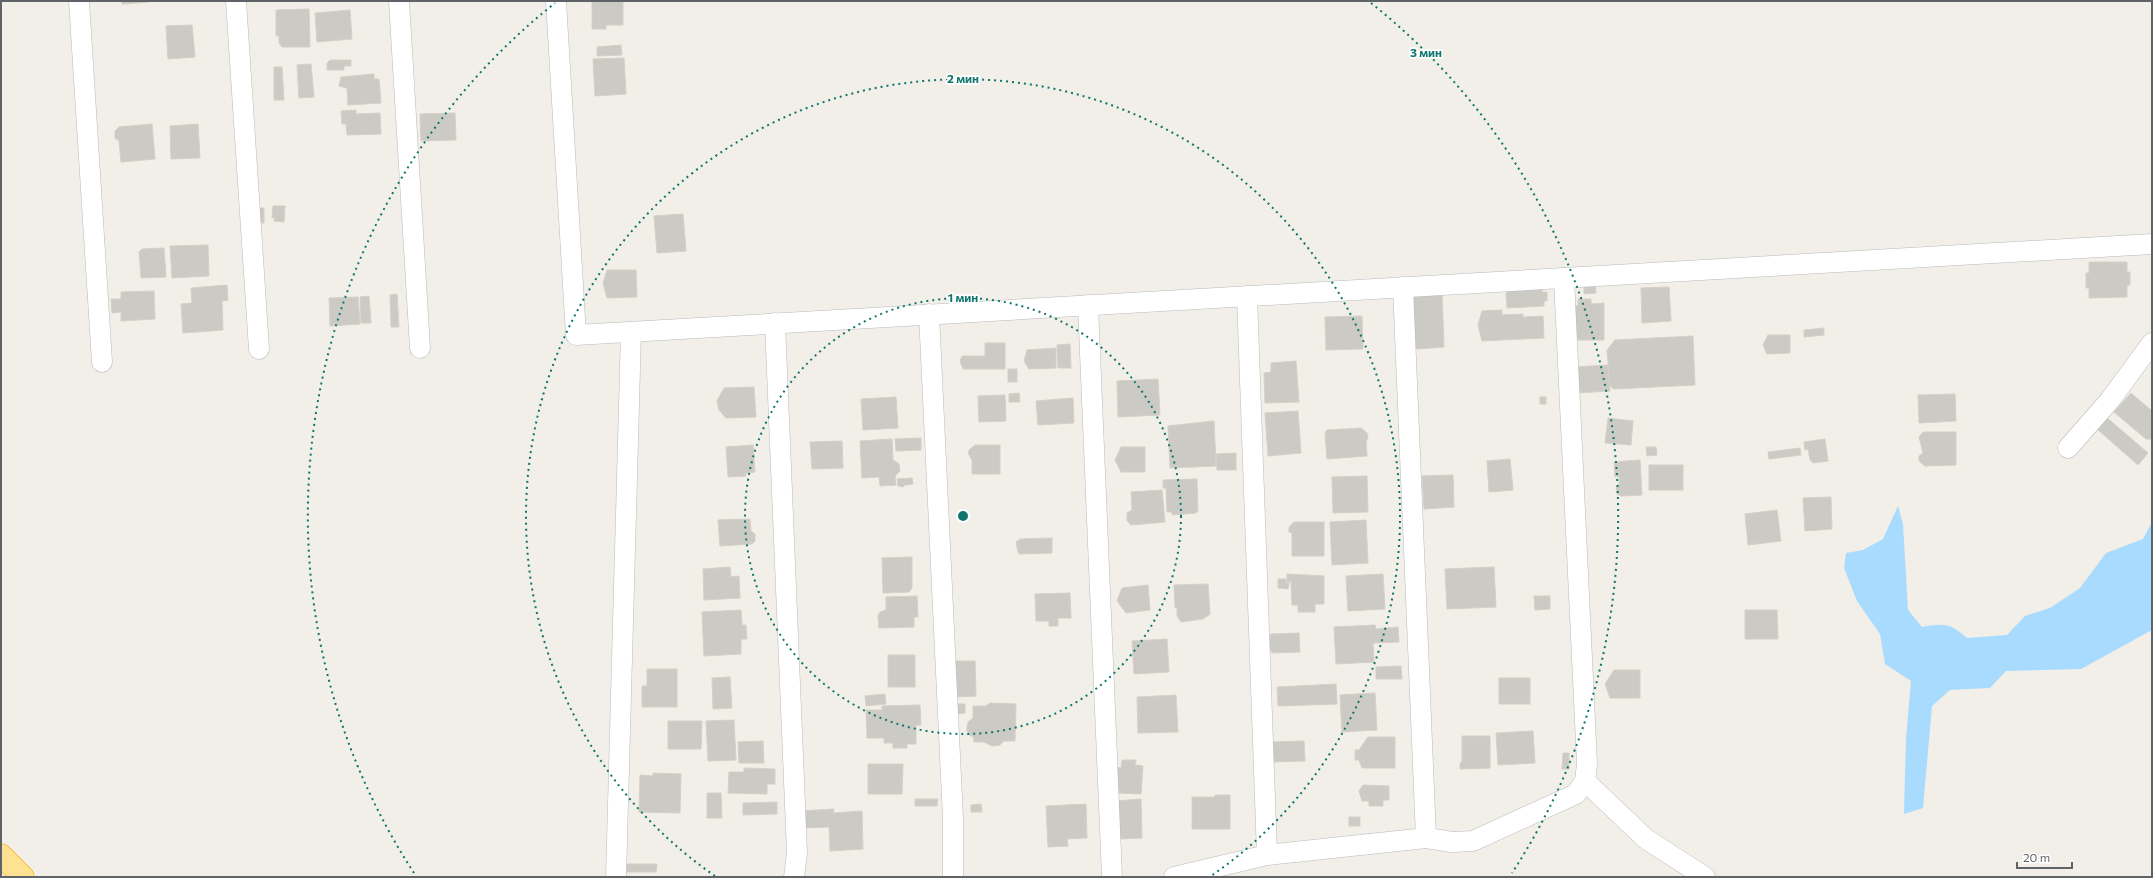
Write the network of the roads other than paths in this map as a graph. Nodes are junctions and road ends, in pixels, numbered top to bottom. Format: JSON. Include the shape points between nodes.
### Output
{"nodes":[{"id":1,"x":79,"y":1,"type":"edge"},
{"id":2,"x":236,"y":1,"type":"edge"},
{"id":3,"x":399,"y":1,"type":"edge"},
{"id":4,"x":556,"y":1,"type":"edge"},
{"id":5,"x":2152,"y":244,"type":"edge"},
{"id":6,"x":1564,"y":278,"type":"junction"},
{"id":7,"x":1403,"y":287,"type":"junction"},
{"id":8,"x":1247,"y":296,"type":"junction"},
{"id":9,"x":1088,"y":305,"type":"junction"},
{"id":10,"x":929,"y":314,"type":"junction"},
{"id":11,"x":775,"y":323,"type":"junction"},
{"id":12,"x":631,"y":332,"type":"junction"},
{"id":13,"x":2152,"y":343,"type":"edge"},
{"id":14,"x":420,"y":348,"type":"dead end"},
{"id":15,"x":260,"y":349,"type":"dead end"},
{"id":16,"x":102,"y":362,"type":"dead end"},
{"id":17,"x":2068,"y":448,"type":"dead end"},
{"id":18,"x":1585,"y":781,"type":"junction"},
{"id":19,"x":1426,"y":838,"type":"junction"},
{"id":20,"x":1,"y":855,"type":"edge"},
{"id":21,"x":1267,"y":855,"type":"junction"},
{"id":22,"x":23,"y":877,"type":"edge"},
{"id":23,"x":616,"y":877,"type":"edge"},
{"id":24,"x":794,"y":877,"type":"edge"},
{"id":25,"x":953,"y":877,"type":"edge"},
{"id":26,"x":1112,"y":877,"type":"edge"},
{"id":27,"x":1174,"y":877,"type":"edge"},
{"id":28,"x":1705,"y":877,"type":"edge"}],
"edges":[{"from":1,"to":16,"type":"street"},
{"from":2,"to":15,"type":"street"},
{"from":3,"to":14,"type":"street"},
{"from":4,"to":12,"type":"street","via":[[576,335]]},
{"from":5,"to":6,"type":"street"},
{"from":6,"to":7,"type":"street"},
{"from":6,"to":18,"type":"street","via":[[1587,764]]},
{"from":7,"to":8,"type":"street"},
{"from":7,"to":19,"type":"street"},
{"from":8,"to":9,"type":"street"},
{"from":8,"to":21,"type":"street"},
{"from":9,"to":10,"type":"street"},
{"from":9,"to":26,"type":"street"},
{"from":10,"to":11,"type":"street"},
{"from":10,"to":25,"type":"street"},
{"from":11,"to":12,"type":"street"},
{"from":11,"to":24,"type":"street","via":[[797,853]]},
{"from":12,"to":23,"type":"street"},
{"from":13,"to":17,"type":"street","via":[[2110,400]]},
{"from":18,"to":19,"type":"street","via":[[1576,794],[1472,841],[1452,842]]},
{"from":18,"to":28,"type":"street","via":[[1646,839]]},
{"from":19,"to":21,"type":"street"},
{"from":20,"to":22,"type":"highway"},
{"from":21,"to":27,"type":"street"}]}
